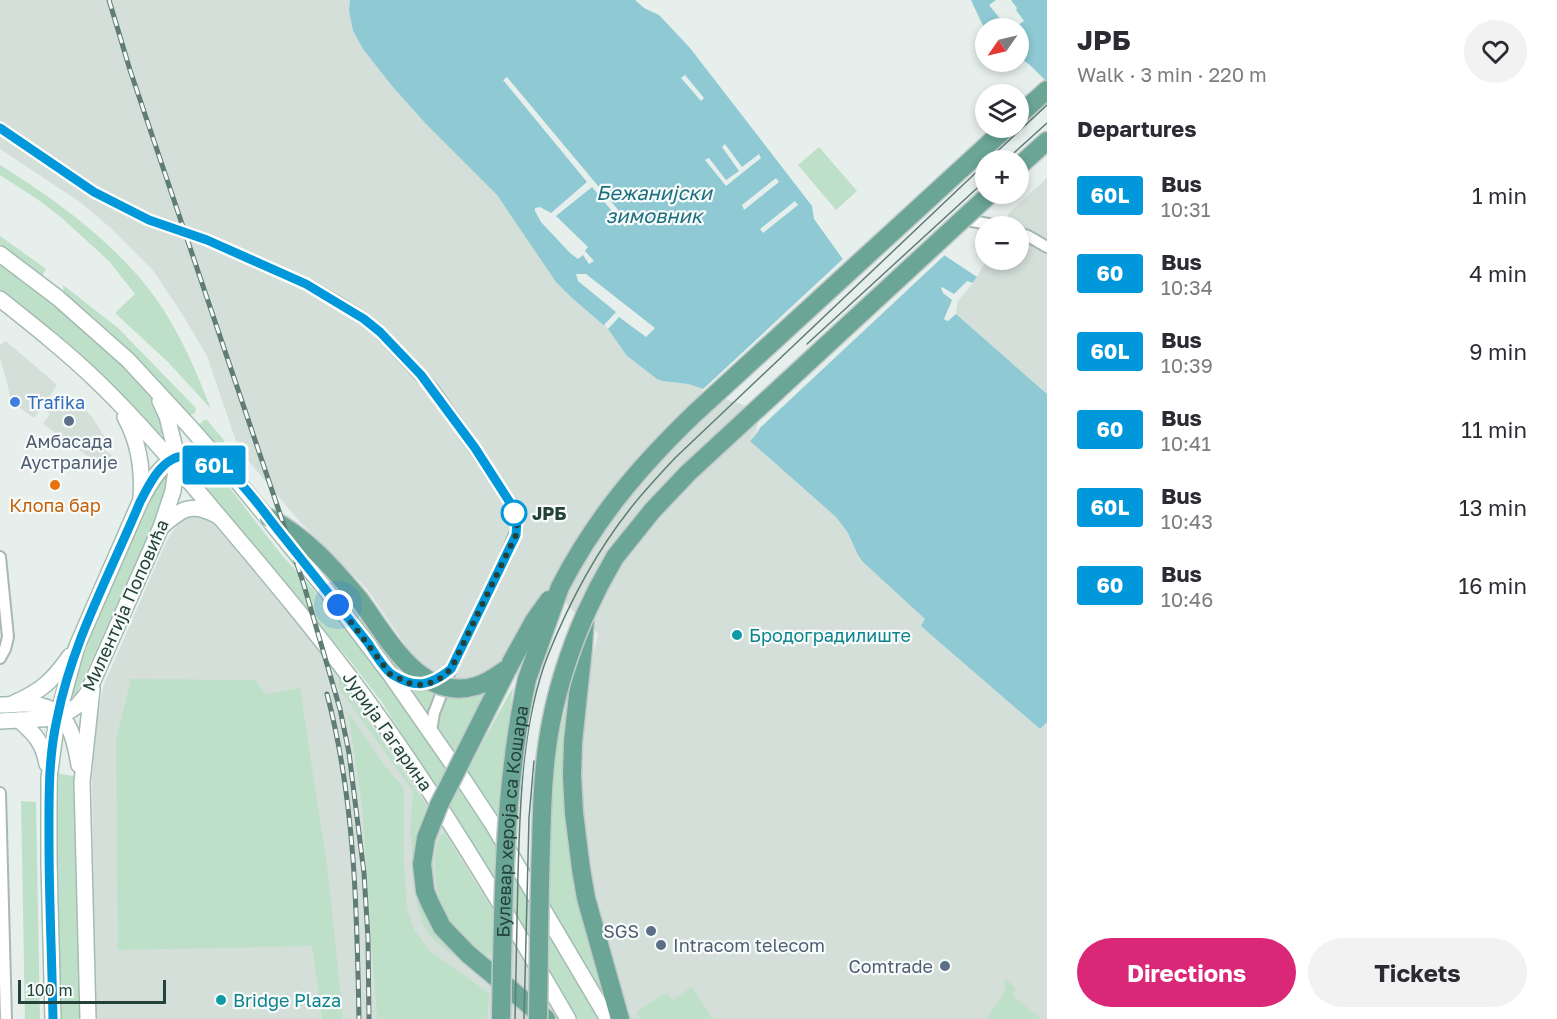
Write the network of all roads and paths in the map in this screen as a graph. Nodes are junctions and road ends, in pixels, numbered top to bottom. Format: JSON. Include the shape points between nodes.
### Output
{"nodes":[{"id":1,"x":1047,"y":90,"type":"edge"},
{"id":2,"x":1029,"y":106,"type":"edge"},
{"id":3,"x":0,"y":128,"type":"edge"},
{"id":4,"x":995,"y":138,"type":"edge"},
{"id":5,"x":1047,"y":141,"type":"edge"},
{"id":6,"x":1029,"y":157,"type":"edge"},
{"id":7,"x":979,"y":204,"type":"edge"},
{"id":8,"x":955,"y":218,"type":"dead end"},
{"id":9,"x":975,"y":222,"type":"edge"},
{"id":10,"x":1029,"y":237,"type":"edge"},
{"id":11,"x":1047,"y":247,"type":"edge"},
{"id":12,"x":0,"y":254,"type":"edge"},
{"id":13,"x":0,"y":299,"type":"edge"},
{"id":14,"x":151,"y":385,"type":"junction"},
{"id":15,"x":117,"y":401,"type":"junction"},
{"id":16,"x":175,"y":461,"type":"junction"},
{"id":17,"x":238,"y":482,"type":"junction"},
{"id":18,"x":140,"y":502,"type":"junction"},
{"id":19,"x":220,"y":518,"type":"junction"},
{"id":20,"x":268,"y":518,"type":"junction"},
{"id":21,"x":161,"y":527,"type":"junction"},
{"id":22,"x":0,"y":558,"type":"edge"},
{"id":23,"x":0,"y":562,"type":"edge"},
{"id":24,"x":560,"y":587,"type":"junction"},
{"id":25,"x":585,"y":615,"type":"junction"},
{"id":26,"x":77,"y":646,"type":"junction"},
{"id":27,"x":0,"y":658,"type":"edge"},
{"id":28,"x":508,"y":668,"type":"junction"},
{"id":29,"x":451,"y":669,"type":"junction"},
{"id":30,"x":390,"y":674,"type":"junction"},
{"id":31,"x":93,"y":683,"type":"junction"},
{"id":32,"x":4,"y":705,"type":"edge"},
{"id":33,"x":59,"y":716,"type":"junction"},
{"id":34,"x":19,"y":720,"type":"junction"},
{"id":35,"x":0,"y":721,"type":"edge"},
{"id":36,"x":431,"y":732,"type":"junction"},
{"id":37,"x":50,"y":778,"type":"junction"},
{"id":38,"x":82,"y":782,"type":"junction"},
{"id":39,"x":0,"y":793,"type":"edge"},
{"id":40,"x":6,"y":1019,"type":"edge"},
{"id":41,"x":53,"y":1019,"type":"edge"},
{"id":42,"x":88,"y":1019,"type":"edge"},
{"id":43,"x":501,"y":1019,"type":"edge"},
{"id":44,"x":538,"y":1019,"type":"edge"},
{"id":45,"x":546,"y":1019,"type":"edge"},
{"id":46,"x":568,"y":1019,"type":"edge"},
{"id":47,"x":608,"y":1019,"type":"edge"},
{"id":48,"x":620,"y":1019,"type":"edge"}],
"edges":[{"from":1,"to":2,"type":"main road"},
{"from":3,"to":29,"type":"street","via":[[94,192],[149,220],[207,240],[306,284],[334,300],[380,332],[433,389],[509,501],[517,521],[516,535]]},
{"from":4,"to":24,"type":"main road","name":"Булевар хероја са Кошара","via":[[660,447],[603,516]]},
{"from":5,"to":6,"type":"main road"},
{"from":7,"to":25,"type":"main road","name":"Булевар хероја са Кошара","bridge":true,"via":[[688,473],[615,557]]},
{"from":8,"to":9,"type":"street"},
{"from":10,"to":11,"type":"street"},
{"from":12,"to":14,"type":"main road","via":[[106,340]]},
{"from":13,"to":15,"type":"main road","name":"Јурија Гагарина"},
{"from":14,"to":16,"type":"main road","name":"Милентија Поповића","via":[[167,416]]},
{"from":14,"to":17,"type":"main road","name":"Јурија Гагарина"},
{"from":15,"to":16,"type":"main road","name":"Јурија Гагарина"},
{"from":15,"to":18,"type":"main road","via":[[137,444]]},
{"from":16,"to":17,"type":"main road","via":[[206,461]]},
{"from":16,"to":18,"type":"main road","name":"Милентија Поповића","via":[[158,472]]},
{"from":16,"to":19,"type":"main road","name":"Јурија Гагарина"},
{"from":16,"to":21,"type":"main road","name":"Милентија Поповића","via":[[173,491]]},
{"from":17,"to":20,"type":"main road","name":"Јурија Гагарина"},
{"from":18,"to":26,"type":"main road","name":"Милентија Поповића"},
{"from":19,"to":21,"type":"main road","via":[[206,510],[186,508]]},
{"from":19,"to":46,"type":"main road","name":"Јурија Гагарина","via":[[311,625],[391,733],[479,867]]},
{"from":20,"to":28,"type":"main road","bridge":true,"via":[[291,531],[340,576],[418,674],[454,688],[471,688]]},
{"from":20,"to":30,"type":"main road","name":"Јурија Гагарина"},
{"from":21,"to":31,"type":"main road","name":"Милентија Поповића"},
{"from":22,"to":23,"type":"street"},
{"from":23,"to":27,"type":"street","via":[[8,637]]},
{"from":24,"to":28,"type":"main road","via":[[534,621]]},
{"from":24,"to":43,"type":"main road","name":"Булевар хероја са Кошара","bridge":true,"via":[[527,679],[516,735],[504,875]]},
{"from":25,"to":44,"type":"main road","name":"Булевар хероја са Кошара","bridge":true,"via":[[563,672],[547,750]]},
{"from":25,"to":48,"type":"main road","via":[[573,742],[577,839],[588,906]]},
{"from":26,"to":32,"type":"main road","via":[[43,688]]},
{"from":26,"to":33,"type":"main road","name":"Милентија Поповића"},
{"from":28,"to":45,"type":"main road","bridge":true,"via":[[439,805],[426,838],[422,864],[425,891],[453,941]]},
{"from":29,"to":30,"type":"street","via":[[424,685],[411,684]]},
{"from":29,"to":36,"type":"street"},
{"from":30,"to":36,"type":"main road","name":"Јурија Гагарина"},
{"from":31,"to":33,"type":"main road","name":"Милентија Поповића","via":[[82,701]]},
{"from":31,"to":38,"type":"main road"},
{"from":32,"to":33,"type":"main road","via":[[41,705]]},
{"from":33,"to":34,"type":"main road"},
{"from":33,"to":37,"type":"main road"},
{"from":33,"to":38,"type":"main road","via":[[71,730]]},
{"from":34,"to":35,"type":"main road"},
{"from":34,"to":37,"type":"main road","via":[[38,738]]},
{"from":36,"to":47,"type":"main road","name":"Јурија Гагарина","via":[[492,823]]},
{"from":37,"to":41,"type":"main road"},
{"from":38,"to":42,"type":"main road"},
{"from":39,"to":40,"type":"street"}]}
